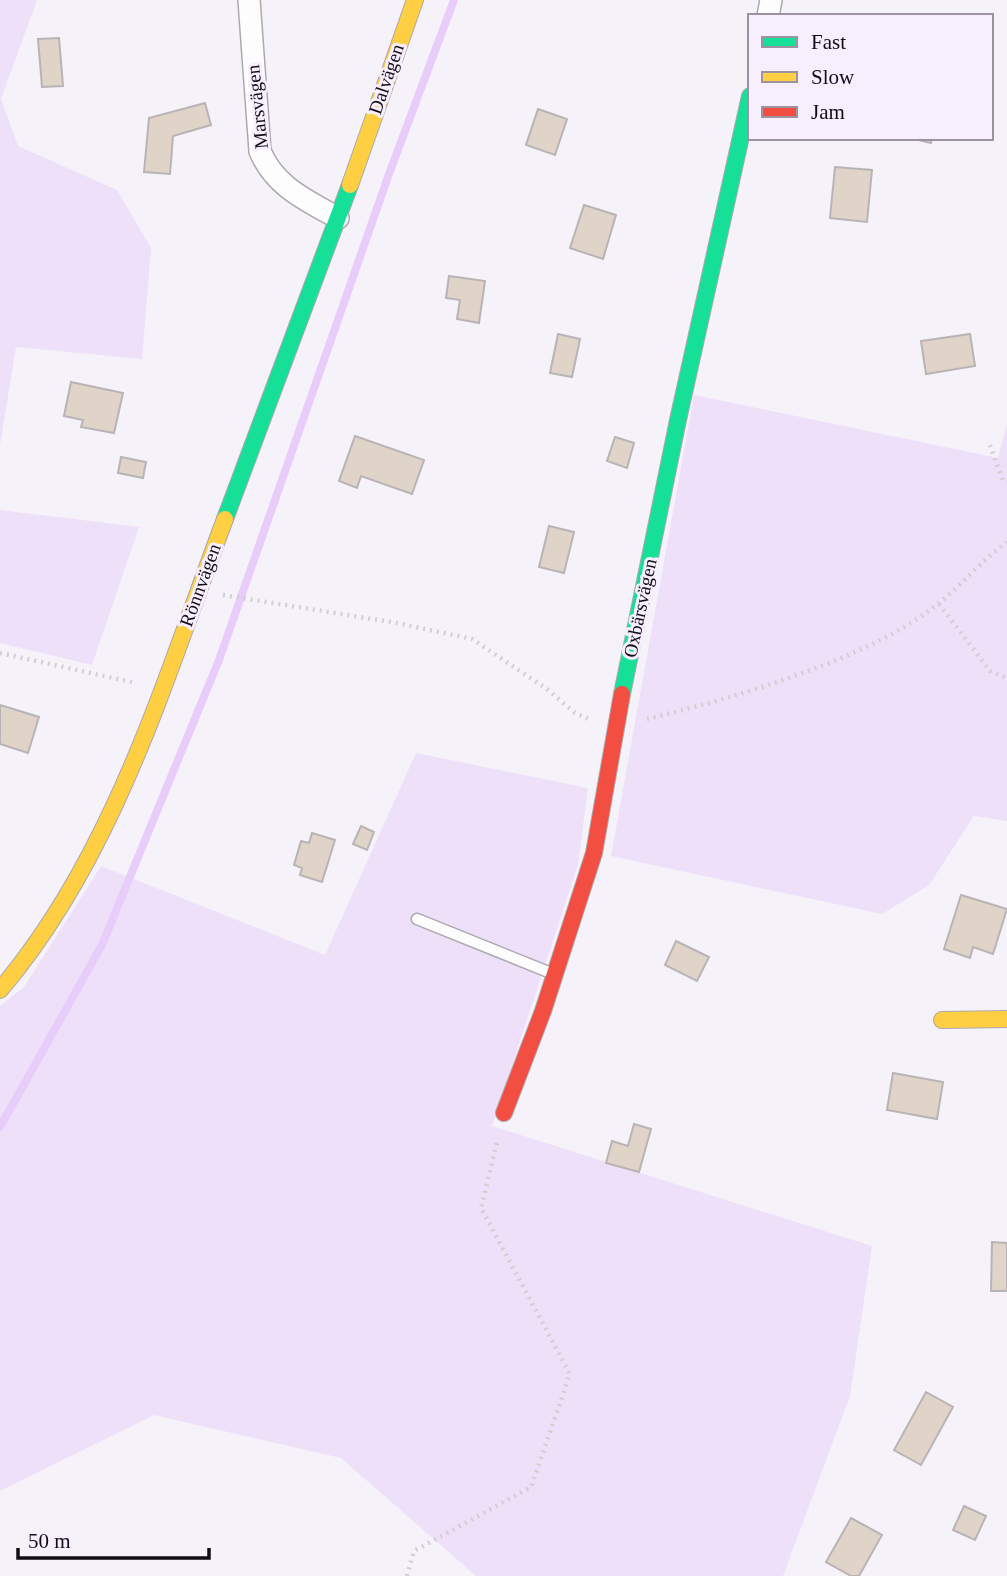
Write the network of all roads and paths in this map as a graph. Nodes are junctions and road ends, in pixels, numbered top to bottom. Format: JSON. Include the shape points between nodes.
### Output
{"nodes":[{"id":1,"x":249,"y":0,"type":"edge"},
{"id":2,"x":415,"y":0,"type":"edge"},
{"id":3,"x":748,"y":105,"type":"edge"},
{"id":4,"x":359,"y":158,"type":"joint"},
{"id":5,"x":338,"y":218,"type":"junction"},
{"id":6,"x":990,"y":445,"type":"dead end"},
{"id":7,"x":1007,"y":481,"type":"edge"},
{"id":8,"x":1007,"y":542,"type":"edge"},
{"id":9,"x":198,"y":592,"type":"junction"},
{"id":10,"x":939,"y":604,"type":"junction"},
{"id":11,"x":0,"y":653,"type":"edge"},
{"id":12,"x":1007,"y":678,"type":"edge"},
{"id":13,"x":162,"y":689,"type":"junction"},
{"id":14,"x":616,"y":726,"type":"junction"},
{"id":15,"x":417,"y":919,"type":"dead end"},
{"id":16,"x":555,"y":974,"type":"junction"},
{"id":17,"x":0,"y":990,"type":"edge"},
{"id":18,"x":1007,"y":1018,"type":"edge"},
{"id":19,"x":942,"y":1020,"type":"dead end"},
{"id":20,"x":504,"y":1113,"type":"joint"},
{"id":21,"x":407,"y":1576,"type":"edge"}],
"edges":[{"from":1,"to":5,"type":"street","name":"Marsvägen","via":[[255,111],[263,160],[289,190]]},
{"from":2,"to":4,"type":"street","name":"Dalvägen"},
{"from":3,"to":14,"type":"street","name":"Oxbärsvägen"},
{"from":4,"to":5,"type":"street","name":"Rönnvägen"},
{"from":5,"to":9,"type":"street","name":"Rönnvägen"},
{"from":6,"to":7,"type":"path","via":[[1003,481]]},
{"from":8,"to":10,"type":"path"},
{"from":9,"to":13,"type":"street","name":"Rönnvägen"},
{"from":9,"to":14,"type":"path","via":[[296,605],[472,639],[575,713],[604,726]]},
{"from":10,"to":12,"type":"path","via":[[990,671]]},
{"from":10,"to":14,"type":"path","via":[[885,639],[809,669],[692,708]]},
{"from":11,"to":13,"type":"path"},
{"from":13,"to":17,"type":"street","name":"Rönnvägen","via":[[76,885],[29,956]]},
{"from":14,"to":16,"type":"street","name":"Oxbärsvägen","via":[[594,853]]},
{"from":15,"to":16,"type":"lane"},
{"from":16,"to":20,"type":"street","name":"Oxbärsvägen"},
{"from":18,"to":19,"type":"street"},
{"from":20,"to":21,"type":"path","via":[[481,1208],[570,1374],[531,1487],[414,1551]]}]}
